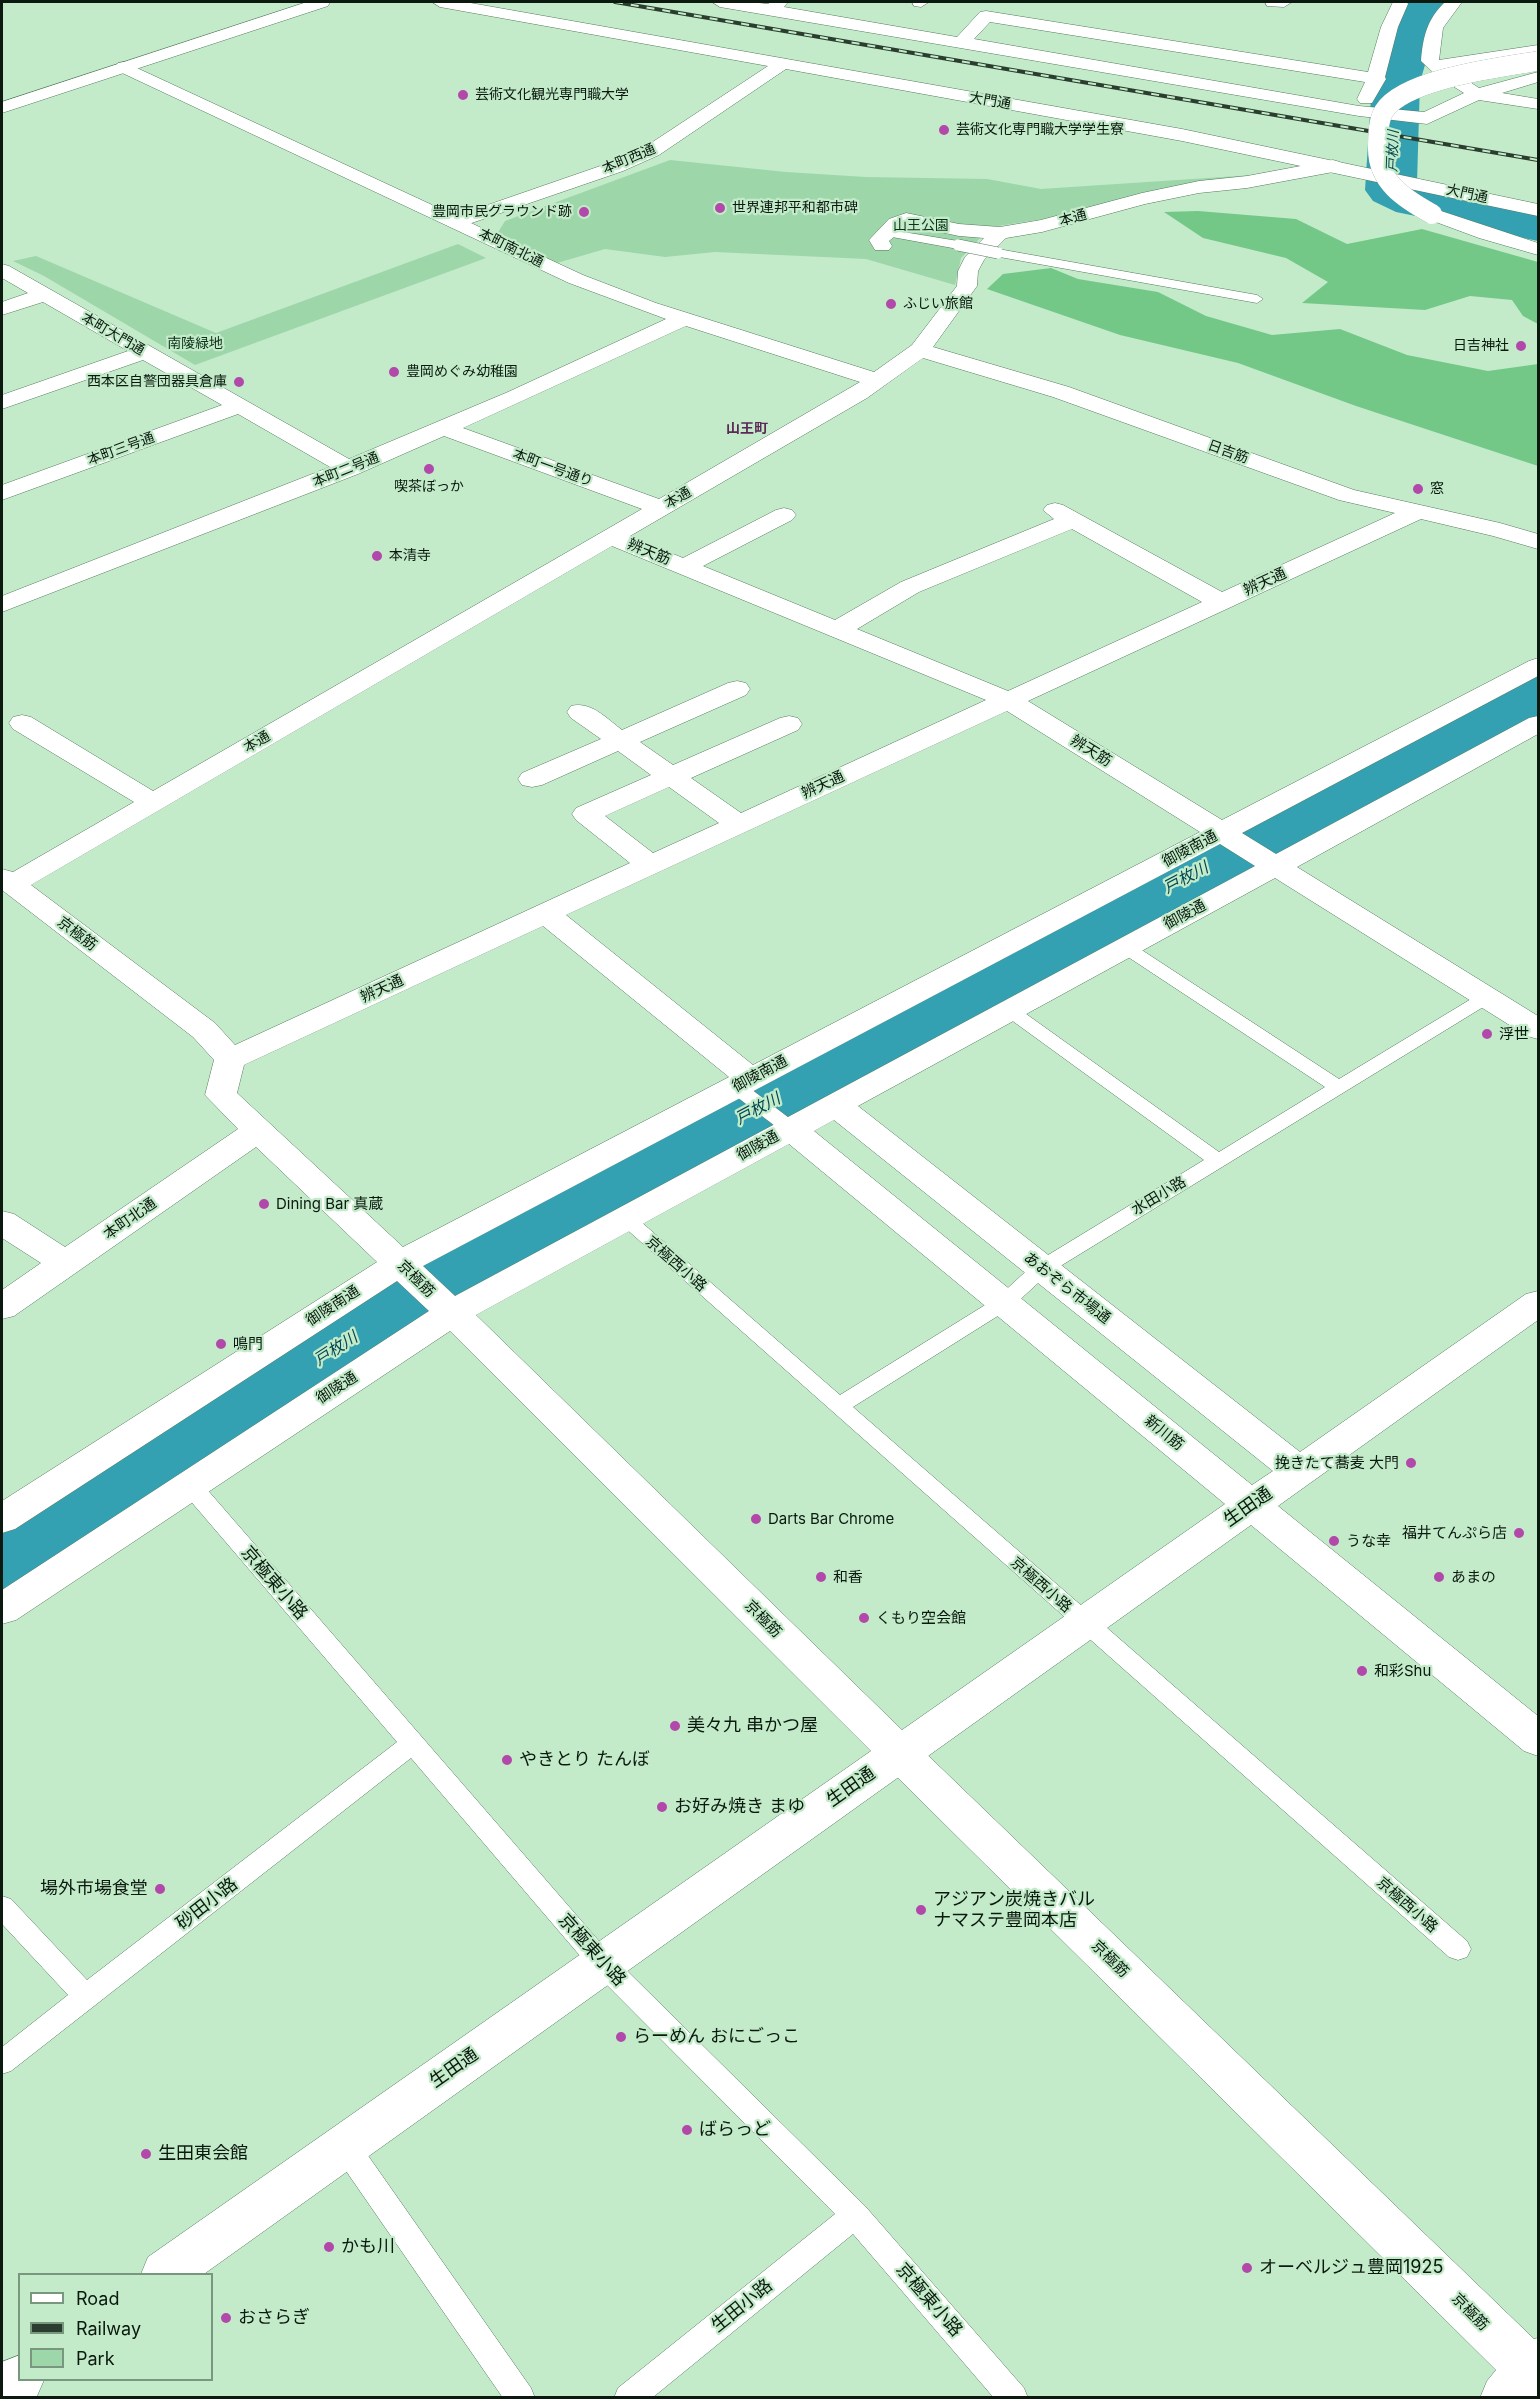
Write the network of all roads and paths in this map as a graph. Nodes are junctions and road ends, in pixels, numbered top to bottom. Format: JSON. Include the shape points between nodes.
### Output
{"nodes":[{"id":1,"x":321,"y":2,"type":"edge"},
{"id":2,"x":440,"y":2,"type":"edge"},
{"id":3,"x":720,"y":2,"type":"edge"},
{"id":4,"x":999,"y":2,"type":"edge"},
{"id":5,"x":1273,"y":2,"type":"edge"},
{"id":6,"x":1284,"y":2,"type":"edge"},
{"id":7,"x":1392,"y":3,"type":"edge"},
{"id":8,"x":776,"y":6,"type":"edge"},
{"id":9,"x":1448,"y":7,"type":"edge"},
{"id":10,"x":986,"y":16,"type":"junction"},
{"id":11,"x":961,"y":43,"type":"junction"},
{"id":12,"x":1539,"y":50,"type":"edge"},
{"id":13,"x":1539,"y":61,"type":"edge"},
{"id":14,"x":784,"y":63,"type":"junction"},
{"id":15,"x":1436,"y":66,"type":"junction"},
{"id":16,"x":124,"y":67,"type":"junction"},
{"id":17,"x":1539,"y":77,"type":"edge"},
{"id":18,"x":1377,"y":79,"type":"junction"},
{"id":19,"x":1477,"y":94,"type":"junction"},
{"id":20,"x":1539,"y":104,"type":"edge"},
{"id":21,"x":2,"y":108,"type":"edge"},
{"id":22,"x":1359,"y":111,"type":"junction"},
{"id":23,"x":1333,"y":166,"type":"junction"},
{"id":24,"x":1539,"y":210,"type":"edge"},
{"id":25,"x":457,"y":222,"type":"junction"},
{"id":26,"x":883,"y":239,"type":"joint"},
{"id":27,"x":999,"y":243,"type":"junction"},
{"id":28,"x":1539,"y":249,"type":"edge"},
{"id":29,"x":2,"y":270,"type":"edge"},
{"id":30,"x":44,"y":295,"type":"junction"},
{"id":31,"x":1257,"y":299,"type":"dead end"},
{"id":32,"x":2,"y":309,"type":"edge"},
{"id":33,"x":684,"y":319,"type":"junction"},
{"id":34,"x":920,"y":350,"type":"junction"},
{"id":35,"x":145,"y":352,"type":"junction"},
{"id":36,"x":878,"y":381,"type":"junction"},
{"id":37,"x":2,"y":402,"type":"edge"},
{"id":38,"x":240,"y":406,"type":"junction"},
{"id":39,"x":446,"y":429,"type":"junction"},
{"id":40,"x":350,"y":469,"type":"junction"},
{"id":41,"x":3,"y":490,"type":"edge"},
{"id":42,"x":661,"y":508,"type":"junction"},
{"id":43,"x":1417,"y":512,"type":"junction"},
{"id":44,"x":784,"y":515,"type":"dead end"},
{"id":45,"x":611,"y":537,"type":"junction"},
{"id":46,"x":1539,"y":542,"type":"edge"},
{"id":47,"x":685,"y":566,"type":"junction"},
{"id":48,"x":1221,"y":602,"type":"junction"},
{"id":49,"x":2,"y":605,"type":"edge"},
{"id":50,"x":838,"y":630,"type":"junction"},
{"id":51,"x":1539,"y":666,"type":"edge"},
{"id":52,"x":737,"y":689,"type":"dead end"},
{"id":53,"x":1008,"y":700,"type":"junction"},
{"id":54,"x":580,"y":712,"type":"dead end"},
{"id":55,"x":22,"y":723,"type":"dead end"},
{"id":56,"x":789,"y":724,"type":"dead end"},
{"id":57,"x":1539,"y":724,"type":"edge"},
{"id":58,"x":620,"y":740,"type":"junction"},
{"id":59,"x":671,"y":776,"type":"junction"},
{"id":60,"x":532,"y":779,"type":"dead end"},
{"id":61,"x":153,"y":802,"type":"junction"},
{"id":62,"x":739,"y":824,"type":"junction"},
{"id":63,"x":1226,"y":835,"type":"junction"},
{"id":64,"x":1271,"y":863,"type":"junction"},
{"id":65,"x":650,"y":865,"type":"junction"},
{"id":66,"x":7,"y":880,"type":"edge"},
{"id":67,"x":545,"y":913,"type":"junction"},
{"id":68,"x":1125,"y":947,"type":"junction"},
{"id":69,"x":1487,"y":997,"type":"junction"},
{"id":70,"x":1009,"y":1010,"type":"junction"},
{"id":71,"x":1539,"y":1029,"type":"edge"},
{"id":72,"x":230,"y":1059,"type":"junction"},
{"id":73,"x":744,"y":1086,"type":"junction"},
{"id":74,"x":1338,"y":1087,"type":"junction"},
{"id":75,"x":835,"y":1104,"type":"junction"},
{"id":76,"x":786,"y":1125,"type":"junction"},
{"id":77,"x":258,"y":1130,"type":"junction"},
{"id":78,"x":1217,"y":1160,"type":"junction"},
{"id":79,"x":625,"y":1219,"type":"junction"},
{"id":80,"x":2,"y":1222,"type":"edge"},
{"id":81,"x":65,"y":1263,"type":"junction"},
{"id":82,"x":404,"y":1267,"type":"junction"},
{"id":83,"x":1042,"y":1268,"type":"junction"},
{"id":84,"x":1005,"y":1302,"type":"junction"},
{"id":85,"x":1539,"y":1303,"type":"edge"},
{"id":86,"x":2,"y":1307,"type":"edge"},
{"id":87,"x":448,"y":1309,"type":"junction"},
{"id":88,"x":838,"y":1406,"type":"junction"},
{"id":89,"x":1299,"y":1472,"type":"junction"},
{"id":90,"x":190,"y":1485,"type":"junction"},
{"id":91,"x":1251,"y":1505,"type":"junction"},
{"id":92,"x":2,"y":1519,"type":"edge"},
{"id":93,"x":2,"y":1610,"type":"edge"},
{"id":94,"x":1083,"y":1623,"type":"junction"},
{"id":95,"x":1539,"y":1739,"type":"edge"},
{"id":96,"x":412,"y":1744,"type":"junction"},
{"id":97,"x":899,"y":1753,"type":"junction"},
{"id":98,"x":2,"y":1907,"type":"edge"},
{"id":99,"x":1458,"y":1949,"type":"dead end"},
{"id":100,"x":602,"y":1963,"type":"junction"},
{"id":101,"x":87,"y":1998,"type":"junction"},
{"id":102,"x":2,"y":2062,"type":"edge"},
{"id":103,"x":345,"y":2146,"type":"junction"},
{"id":104,"x":855,"y":2215,"type":"junction"},
{"id":105,"x":166,"y":2273,"type":"edge"},
{"id":106,"x":1528,"y":2377,"type":"edge"},
{"id":107,"x":18,"y":2380,"type":"edge"},
{"id":108,"x":2,"y":2391,"type":"edge"},
{"id":109,"x":521,"y":2397,"type":"edge"},
{"id":110,"x":628,"y":2397,"type":"edge"},
{"id":111,"x":1014,"y":2397,"type":"edge"}],
"edges":[{"from":1,"to":16,"type":"street"},
{"from":2,"to":14,"type":"street","name":"大門通"},
{"from":3,"to":8,"type":"street"},
{"from":4,"to":10,"type":"street"},
{"from":5,"to":6,"type":"street"},
{"from":7,"to":9,"type":"street"},
{"from":7,"to":18,"type":"street","via":[[1393,17]]},
{"from":8,"to":11,"type":"street"},
{"from":9,"to":15,"type":"street","via":[[1433,28],[1430,61]]},
{"from":10,"to":11,"type":"street"},
{"from":10,"to":18,"type":"street"},
{"from":11,"to":22,"type":"street"},
{"from":12,"to":15,"type":"street"},
{"from":13,"to":28,"type":"street","bridge":true,"via":[[1464,74],[1398,98],[1384,112],[1378,141],[1381,171],[1397,193],[1432,213]]},
{"from":14,"to":23,"type":"street","name":"大門通"},
{"from":14,"to":25,"type":"street","name":"本町西通","via":[[668,142],[636,159]]},
{"from":15,"to":19,"type":"street"},
{"from":16,"to":21,"type":"street"},
{"from":16,"to":25,"type":"street","name":"本町南北通"},
{"from":17,"to":19,"type":"street"},
{"from":18,"to":22,"type":"street"},
{"from":19,"to":20,"type":"street"},
{"from":19,"to":22,"type":"street","via":[[1427,118]]},
{"from":23,"to":24,"type":"street","name":"大門通"},
{"from":23,"to":27,"type":"street","name":"本通","via":[[1142,199],[1042,226]]},
{"from":25,"to":33,"type":"street","name":"本町南北通","via":[[576,279]]},
{"from":26,"to":27,"type":"lane","bridge":true,"via":[[958,245]]},
{"from":26,"to":27,"type":"street","via":[[896,223],[906,219]]},
{"from":27,"to":31,"type":"lane"},
{"from":27,"to":34,"type":"street","name":"本通","via":[[975,257],[968,271],[967,286]]},
{"from":29,"to":30,"type":"street","name":"本町大門通"},
{"from":30,"to":32,"type":"street"},
{"from":30,"to":35,"type":"street","name":"本町大門通"},
{"from":33,"to":36,"type":"street","name":"本町南北通"},
{"from":33,"to":39,"type":"street","name":"本町二号通"},
{"from":34,"to":36,"type":"street","name":"本通"},
{"from":34,"to":43,"type":"street","name":"日吉筋","via":[[1061,392],[1347,495]]},
{"from":35,"to":37,"type":"street"},
{"from":35,"to":38,"type":"street","name":"本町大門通"},
{"from":36,"to":42,"type":"street","name":"本通"},
{"from":38,"to":40,"type":"street","name":"本町大門通"},
{"from":38,"to":41,"type":"street","name":"本町三号通"},
{"from":39,"to":40,"type":"street","name":"本町二号通"},
{"from":39,"to":42,"type":"street","name":"本町一号通り"},
{"from":40,"to":49,"type":"street","name":"本町二号通"},
{"from":42,"to":45,"type":"street","name":"本通"},
{"from":43,"to":46,"type":"street","name":"日吉筋"},
{"from":43,"to":48,"type":"street","name":"辨天通"},
{"from":44,"to":47,"type":"street"},
{"from":45,"to":47,"type":"street","name":"辨天筋"},
{"from":45,"to":61,"type":"street","name":"本通"},
{"from":47,"to":50,"type":"street","name":"辨天筋"},
{"from":48,"to":50,"type":"street","via":[[1063,514],[910,588]]},
{"from":48,"to":53,"type":"street","name":"辨天通"},
{"from":50,"to":53,"type":"street","name":"辨天筋"},
{"from":51,"to":63,"type":"street","name":"御陵南通"},
{"from":52,"to":58,"type":"street"},
{"from":53,"to":62,"type":"street","name":"辨天通"},
{"from":53,"to":63,"type":"street","name":"辨天筋"},
{"from":54,"to":58,"type":"street"},
{"from":55,"to":61,"type":"street"},
{"from":56,"to":59,"type":"street"},
{"from":57,"to":64,"type":"street","name":"御陵通"},
{"from":58,"to":59,"type":"street"},
{"from":58,"to":60,"type":"street"},
{"from":59,"to":62,"type":"street"},
{"from":59,"to":65,"type":"street","via":[[586,814]]},
{"from":61,"to":66,"type":"street","name":"本通"},
{"from":62,"to":65,"type":"street","name":"辨天通"},
{"from":63,"to":64,"type":"street","name":"辨天筋"},
{"from":63,"to":73,"type":"street","name":"御陵南通"},
{"from":64,"to":68,"type":"street","name":"御陵通"},
{"from":64,"to":69,"type":"street","name":"辨天筋"},
{"from":65,"to":67,"type":"street","name":"辨天通"},
{"from":66,"to":72,"type":"street","name":"京極筋","via":[[204,1030]]},
{"from":67,"to":72,"type":"street","name":"辨天通"},
{"from":67,"to":73,"type":"street"},
{"from":68,"to":70,"type":"street","name":"御陵通"},
{"from":68,"to":74,"type":"lane"},
{"from":69,"to":71,"type":"street","name":"辨天筋"},
{"from":69,"to":74,"type":"lane","name":"水田小路"},
{"from":70,"to":75,"type":"street","name":"御陵通"},
{"from":70,"to":78,"type":"lane"},
{"from":72,"to":77,"type":"street","name":"京極筋","via":[[221,1095]]},
{"from":73,"to":76,"type":"lane"},
{"from":73,"to":82,"type":"street","name":"御陵南通"},
{"from":74,"to":78,"type":"lane","name":"水田小路"},
{"from":75,"to":76,"type":"street","name":"御陵通"},
{"from":75,"to":83,"type":"street","name":"あおぞら市場通"},
{"from":76,"to":79,"type":"street","name":"御陵通"},
{"from":76,"to":84,"type":"street","name":"新川筋"},
{"from":77,"to":81,"type":"street","name":"本町北通"},
{"from":77,"to":82,"type":"street","name":"京極筋"},
{"from":78,"to":83,"type":"lane","name":"水田小路"},
{"from":79,"to":87,"type":"street","name":"御陵通"},
{"from":79,"to":88,"type":"lane","name":"京極西小路"},
{"from":80,"to":81,"type":"street"},
{"from":81,"to":86,"type":"street","name":"本町北通"},
{"from":82,"to":87,"type":"street","name":"京極筋"},
{"from":82,"to":92,"type":"street","name":"御陵南通"},
{"from":83,"to":84,"type":"lane","name":"水田小路"},
{"from":83,"to":89,"type":"street","name":"あおぞら市場通"},
{"from":84,"to":88,"type":"lane","name":"水田小路"},
{"from":84,"to":91,"type":"street","name":"新川筋"},
{"from":85,"to":89,"type":"street","name":"生田通"},
{"from":87,"to":90,"type":"street","name":"御陵通"},
{"from":87,"to":97,"type":"street","name":"京極筋"},
{"from":88,"to":94,"type":"lane","name":"京極西小路"},
{"from":89,"to":91,"type":"street","name":"生田通"},
{"from":90,"to":93,"type":"street","name":"御陵通"},
{"from":90,"to":96,"type":"lane","name":"京極東小路"},
{"from":91,"to":94,"type":"street","name":"生田通"},
{"from":91,"to":95,"type":"street","name":"新川筋"},
{"from":94,"to":97,"type":"street","name":"生田通"},
{"from":94,"to":99,"type":"lane","name":"京極西小路"},
{"from":96,"to":100,"type":"lane","name":"京極東小路"},
{"from":96,"to":101,"type":"lane","name":"砂田小路"},
{"from":97,"to":100,"type":"street","name":"生田通"},
{"from":97,"to":106,"type":"street","name":"京極筋"},
{"from":98,"to":101,"type":"lane"},
{"from":100,"to":103,"type":"street","name":"生田通"},
{"from":100,"to":104,"type":"lane","name":"京極東小路"},
{"from":101,"to":102,"type":"lane","name":"砂田小路"},
{"from":103,"to":105,"type":"street","name":"生田通"},
{"from":103,"to":109,"type":"lane"},
{"from":104,"to":110,"type":"lane","name":"生田小路"},
{"from":104,"to":111,"type":"lane","name":"京極東小路"},
{"from":107,"to":108,"type":"street"}]}
